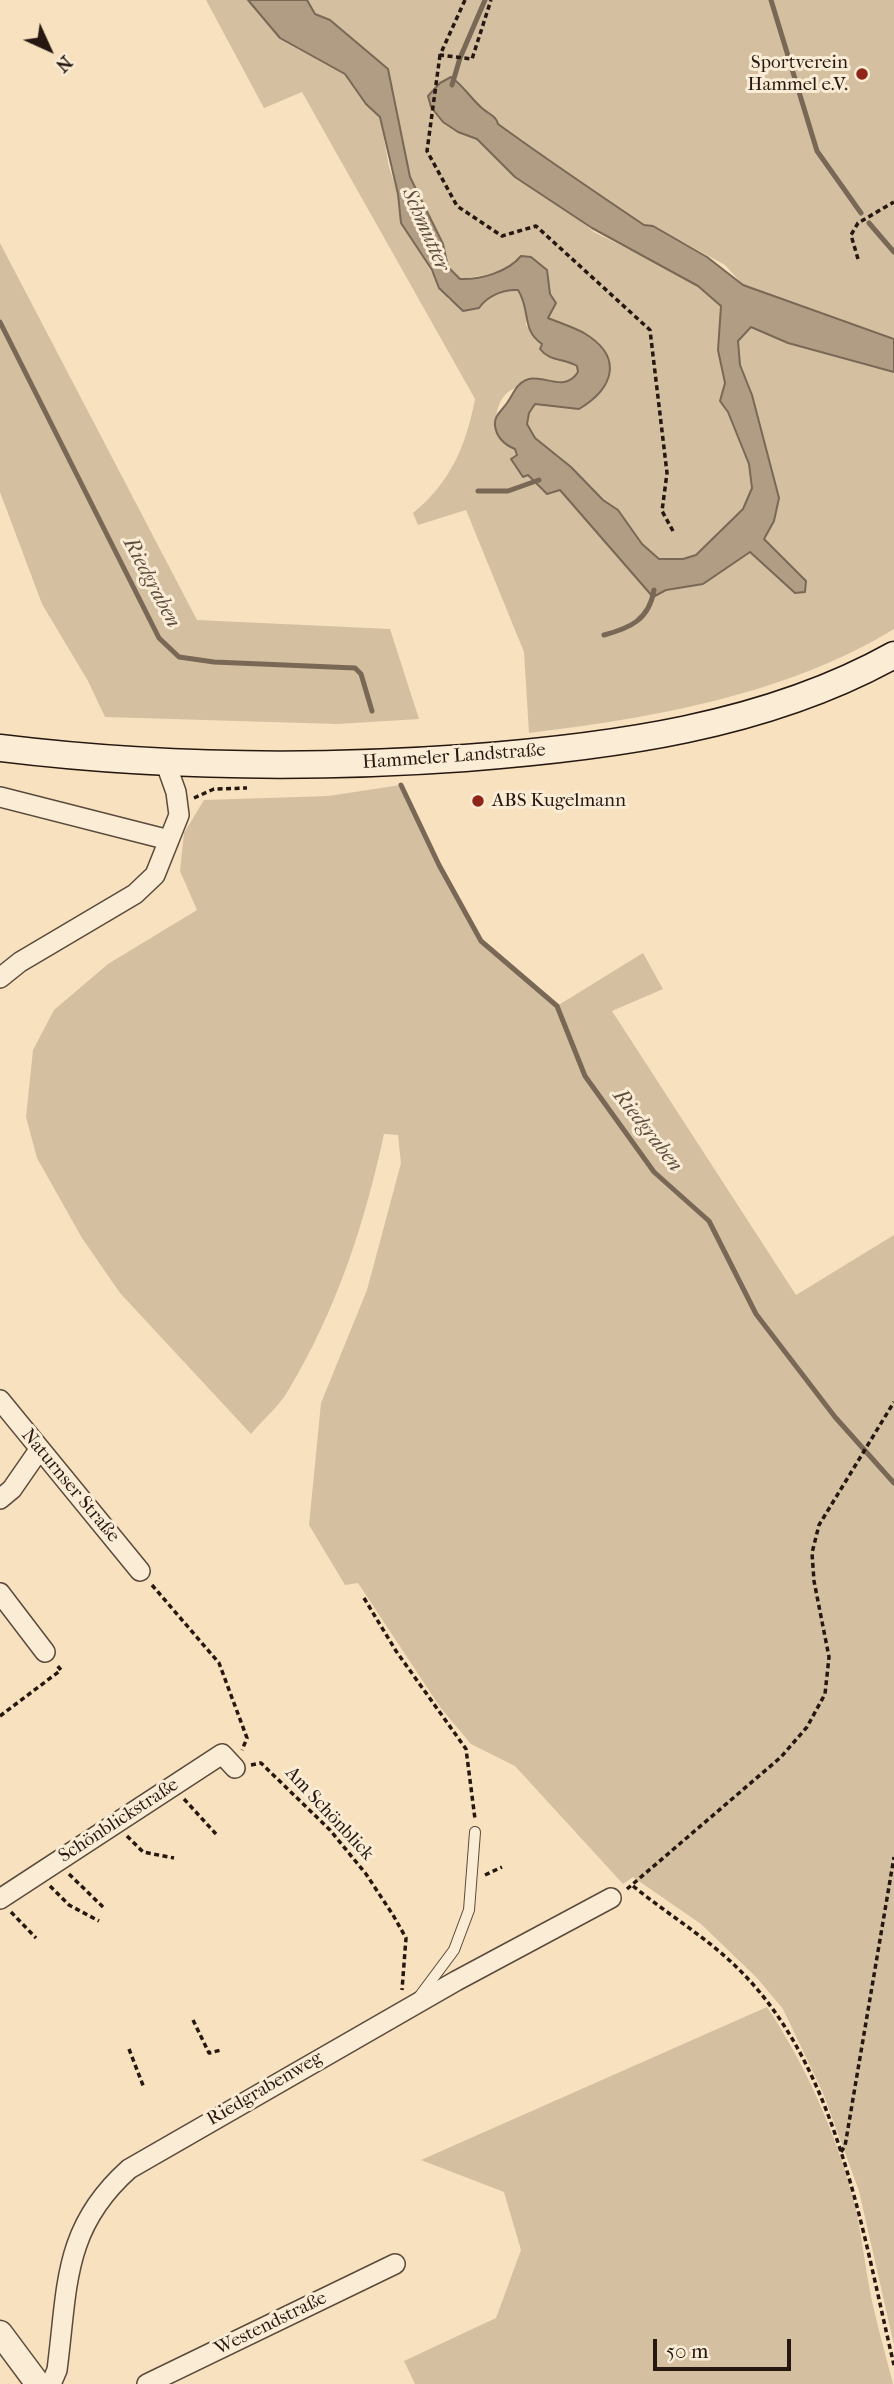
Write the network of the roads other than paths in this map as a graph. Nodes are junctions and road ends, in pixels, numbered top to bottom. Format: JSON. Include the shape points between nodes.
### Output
{"nodes":[{"id":1,"x":894,"y":655,"type":"edge"},
{"id":2,"x":0,"y":748,"type":"edge"},
{"id":3,"x":166,"y":764,"type":"junction"},
{"id":4,"x":0,"y":797,"type":"edge"},
{"id":5,"x":169,"y":840,"type":"junction"},
{"id":6,"x":0,"y":978,"type":"edge"},
{"id":7,"x":0,"y":1400,"type":"edge"},
{"id":8,"x":39,"y":1450,"type":"junction"},
{"id":9,"x":0,"y":1499,"type":"edge"},
{"id":10,"x":140,"y":1570,"type":"road end"},
{"id":11,"x":0,"y":1593,"type":"edge"},
{"id":12,"x":45,"y":1652,"type":"road end"},
{"id":13,"x":235,"y":1768,"type":"road end"},
{"id":14,"x":475,"y":1832,"type":"road end"},
{"id":15,"x":611,"y":1898,"type":"dead end"},
{"id":16,"x":4,"y":1904,"type":"edge"},
{"id":17,"x":412,"y":2006,"type":"junction"},
{"id":18,"x":395,"y":2264,"type":"dead end"},
{"id":19,"x":0,"y":2333,"type":"edge"},
{"id":20,"x":38,"y":2384,"type":"edge"},
{"id":21,"x":51,"y":2384,"type":"edge"},
{"id":22,"x":147,"y":2384,"type":"edge"}],
"edges":[{"from":1,"to":3,"type":"main road","name":"Hammeler Landstraße","via":[[779,705],[668,733],[508,762]]},
{"from":2,"to":3,"type":"main road","name":"Hammeler Landstraße"},
{"from":3,"to":5,"type":"street","via":[[179,816]]},
{"from":4,"to":5,"type":"street"},
{"from":5,"to":6,"type":"street","via":[[155,875],[135,894]]},
{"from":7,"to":8,"type":"street","name":"Naturnser Straße"},
{"from":8,"to":9,"type":"street"},
{"from":8,"to":10,"type":"street","name":"Naturnser Straße"},
{"from":11,"to":12,"type":"street"},
{"from":13,"to":16,"type":"street","name":"Schönblickstraße","via":[[222,1754],[38,1874]]},
{"from":14,"to":17,"type":"lane","via":[[470,1910],[454,1950]]},
{"from":15,"to":17,"type":"street","name":"Riedgrabenweg"},
{"from":17,"to":21,"type":"street","name":"Riedgrabenweg","via":[[129,2169],[103,2193],[73,2249],[57,2370]]},
{"from":18,"to":22,"type":"street","name":"Westendstraße"},
{"from":19,"to":20,"type":"street"}]}
